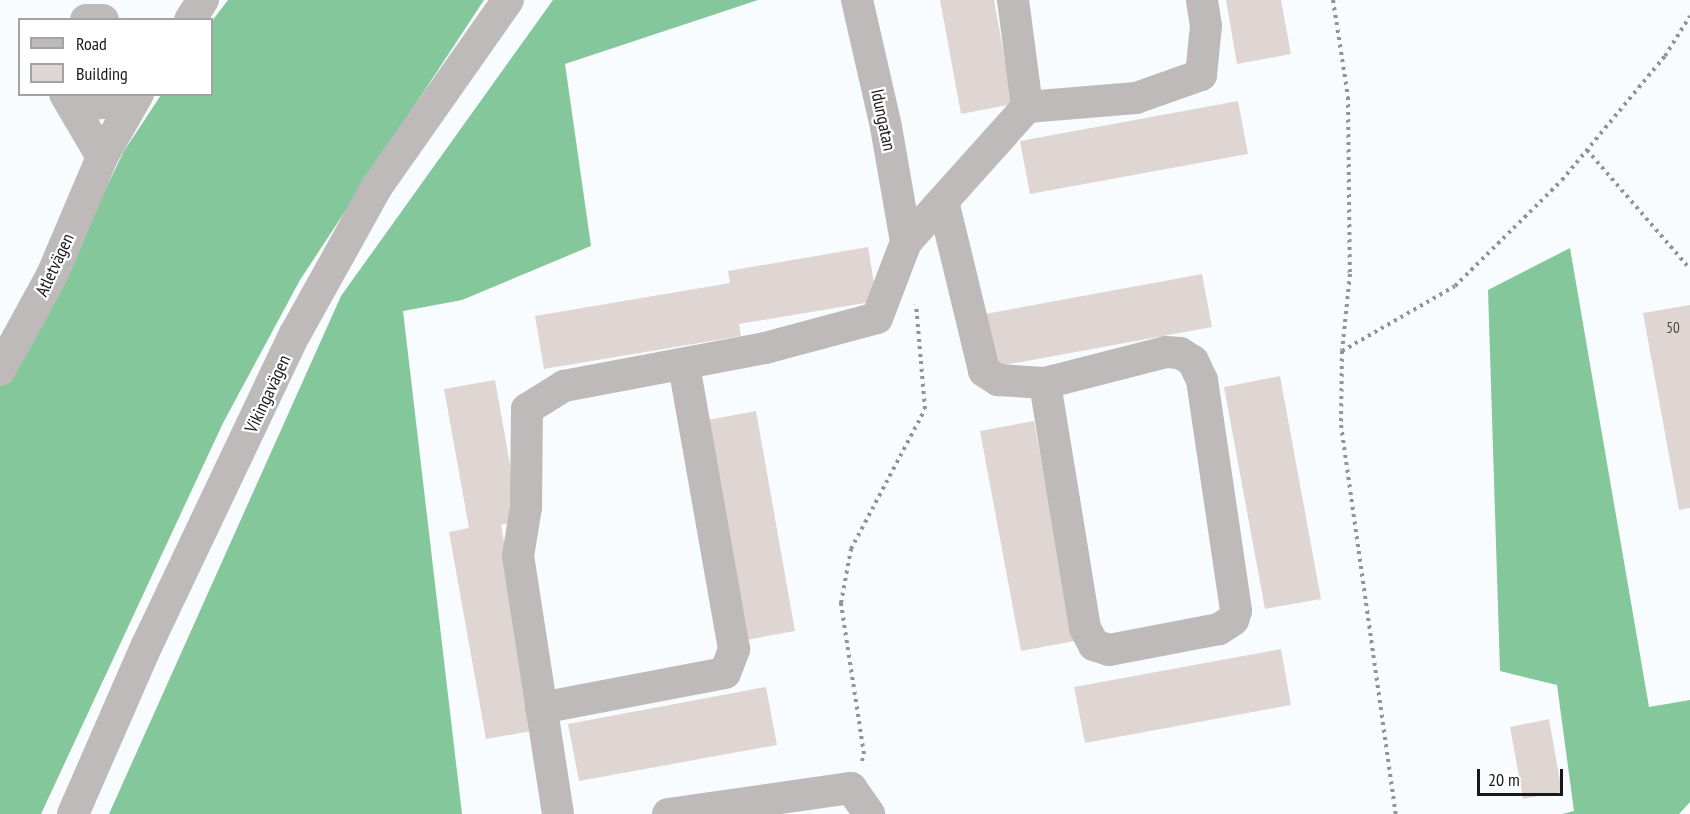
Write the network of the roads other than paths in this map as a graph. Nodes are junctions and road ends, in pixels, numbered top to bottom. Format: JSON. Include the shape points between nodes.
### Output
{"nodes":[{"id":1,"x":203,"y":0,"type":"edge"},
{"id":2,"x":508,"y":0,"type":"edge"},
{"id":3,"x":857,"y":0,"type":"edge"},
{"id":4,"x":1013,"y":0,"type":"edge"},
{"id":5,"x":1202,"y":0,"type":"edge"},
{"id":6,"x":191,"y":18,"type":"edge"},
{"id":7,"x":67,"y":96,"type":"edge"},
{"id":8,"x":71,"y":96,"type":"edge"},
{"id":9,"x":117,"y":96,"type":"edge"},
{"id":10,"x":137,"y":96,"type":"edge"},
{"id":11,"x":1027,"y":107,"type":"junction"},
{"id":12,"x":102,"y":158,"type":"junction"},
{"id":13,"x":943,"y":201,"type":"junction"},
{"id":14,"x":906,"y":242,"type":"junction"},
{"id":15,"x":684,"y":364,"type":"junction"},
{"id":16,"x":0,"y":370,"type":"edge"},
{"id":17,"x":1045,"y":383,"type":"junction"},
{"id":18,"x":542,"y":708,"type":"junction"},
{"id":19,"x":820,"y":803,"type":"edge"},
{"id":20,"x":73,"y":814,"type":"edge"},
{"id":21,"x":558,"y":814,"type":"edge"},
{"id":22,"x":668,"y":814,"type":"edge"},
{"id":23,"x":869,"y":814,"type":"edge"}],
"edges":[{"from":1,"to":6,"type":"street"},
{"from":2,"to":20,"type":"street","name":"Vikingavägen","via":[[378,185],[295,334],[147,645]]},
{"from":3,"to":14,"type":"street","name":"Idungatan","via":[[886,127]]},
{"from":4,"to":11,"type":"street"},
{"from":5,"to":11,"type":"street","via":[[1206,26],[1201,75],[1136,98]]},
{"from":7,"to":12,"type":"street"},
{"from":8,"to":9,"type":"street","via":[[89,104]]},
{"from":10,"to":12,"type":"street","name":"Atletvägen"},
{"from":11,"to":13,"type":"street"},
{"from":12,"to":16,"type":"street","name":"Atletvägen","via":[[52,275]]},
{"from":13,"to":14,"type":"street"},
{"from":13,"to":17,"type":"street","via":[[984,371],[998,380]]},
{"from":14,"to":15,"type":"street","via":[[877,318],[765,348]]},
{"from":15,"to":18,"type":"street","via":[[564,386],[527,409],[526,507],[518,555]]},
{"from":15,"to":18,"type":"street","via":[[734,649],[725,673]]},
{"from":17,"to":17,"type":"street","via":[[1166,352],[1180,353],[1193,361],[1202,380],[1236,611],[1233,620],[1219,629],[1109,650],[1094,645],[1084,628]]},
{"from":18,"to":21,"type":"street"},
{"from":19,"to":22,"type":"street"},
{"from":19,"to":23,"type":"street","via":[[851,788]]}]}
